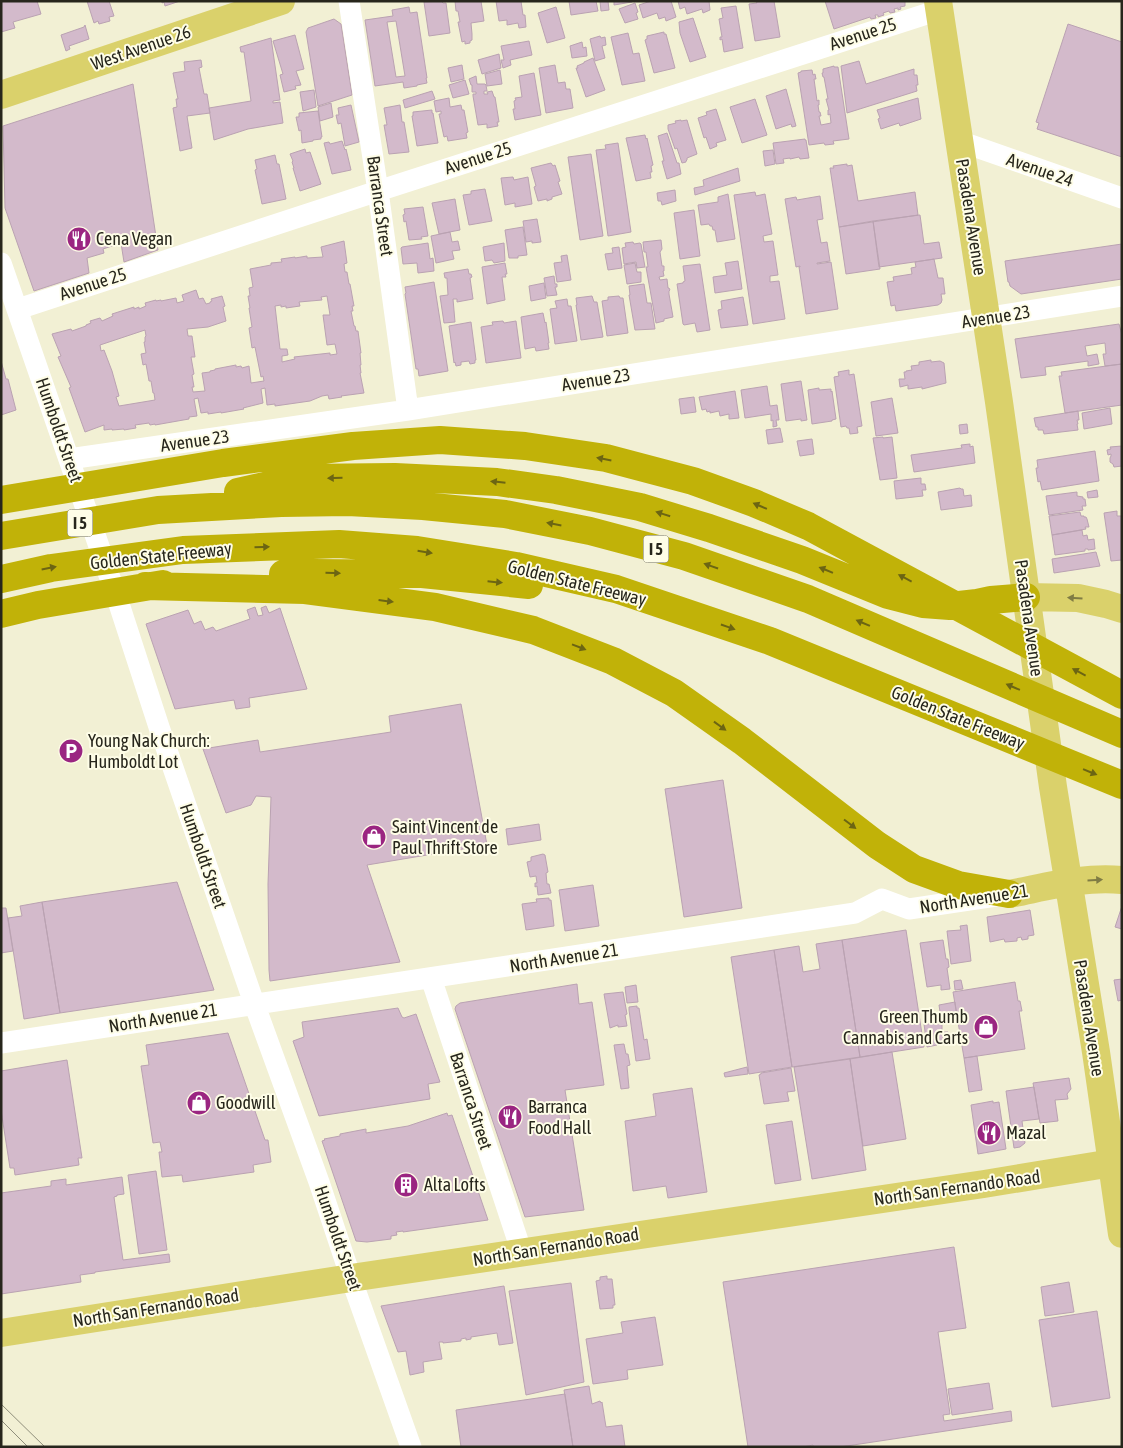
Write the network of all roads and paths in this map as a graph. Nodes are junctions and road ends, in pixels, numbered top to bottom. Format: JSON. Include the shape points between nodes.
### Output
{"nodes":[{"id":1,"x":281,"y":1,"type":"edge"},
{"id":2,"x":349,"y":1,"type":"edge"},
{"id":3,"x":938,"y":5,"type":"edge"},
{"id":4,"x":1,"y":95,"type":"edge"},
{"id":5,"x":959,"y":141,"type":"junction"},
{"id":6,"x":378,"y":190,"type":"junction"},
{"id":7,"x":1122,"y":198,"type":"edge"},
{"id":8,"x":1,"y":263,"type":"edge"},
{"id":9,"x":1122,"y":296,"type":"edge"},
{"id":10,"x":18,"y":309,"type":"junction"},
{"id":11,"x":986,"y":318,"type":"junction"},
{"id":12,"x":408,"y":410,"type":"junction"},
{"id":13,"x":69,"y":459,"type":"junction"},
{"id":14,"x":1,"y":500,"type":"edge"},
{"id":15,"x":158,"y":510,"type":"junction"},
{"id":16,"x":1,"y":536,"type":"edge"},
{"id":17,"x":1,"y":579,"type":"edge"},
{"id":18,"x":145,"y":586,"type":"junction"},
{"id":19,"x":616,"y":589,"type":"junction"},
{"id":20,"x":1027,"y":608,"type":"junction"},
{"id":21,"x":1122,"y":609,"type":"edge"},
{"id":22,"x":1,"y":614,"type":"edge"},
{"id":23,"x":1122,"y":695,"type":"edge"},
{"id":24,"x":1122,"y":734,"type":"edge"},
{"id":25,"x":1122,"y":785,"type":"edge"},
{"id":26,"x":1122,"y":880,"type":"edge"},
{"id":27,"x":1068,"y":882,"type":"junction"},
{"id":28,"x":1009,"y":894,"type":"junction"},
{"id":29,"x":431,"y":978,"type":"junction"},
{"id":30,"x":254,"y":1004,"type":"junction"},
{"id":31,"x":1,"y":1043,"type":"edge"},
{"id":32,"x":1117,"y":1163,"type":"edge"},
{"id":33,"x":1122,"y":1234,"type":"edge"},
{"id":34,"x":522,"y":1253,"type":"junction"},
{"id":35,"x":351,"y":1278,"type":"junction"},
{"id":36,"x":1,"y":1333,"type":"edge"},
{"id":37,"x":411,"y":1447,"type":"edge"}],
"edges":[{"from":1,"to":4,"type":"main road","name":"West Avenue 26"},
{"from":2,"to":6,"type":"street","name":"Barranca Street"},
{"from":3,"to":5,"type":"main road","name":"Pasadena Avenue"},
{"from":3,"to":6,"type":"street","name":"Avenue 25"},
{"from":5,"to":7,"type":"street","name":"Avenue 24"},
{"from":5,"to":11,"type":"main road","name":"Pasadena Avenue"},
{"from":6,"to":10,"type":"street","name":"Avenue 25"},
{"from":6,"to":12,"type":"street","name":"Barranca Street"},
{"from":8,"to":10,"type":"street","name":"Humboldt Street"},
{"from":9,"to":11,"type":"street","name":"Avenue 23"},
{"from":10,"to":13,"type":"street","name":"Humboldt Street"},
{"from":11,"to":12,"type":"street","name":"Avenue 23"},
{"from":11,"to":20,"type":"main road","name":"Pasadena Avenue"},
{"from":12,"to":13,"type":"street","name":"Avenue 23"},
{"from":13,"to":30,"type":"street","name":"Humboldt Street"},
{"from":23,"to":14,"type":"highway","one_way":true,"via":[[808,526],[693,481],[606,458],[525,446],[430,440],[353,446],[223,463]]},
{"from":15,"to":16,"type":"highway","number":"I 5"},
{"from":20,"to":15,"type":"highway","one_way":true,"via":[[991,600],[950,606],[923,604],[888,595],[802,560],[640,507],[497,482],[395,477],[300,478]]},
{"from":24,"to":15,"type":"highway","number":"I 5","one_way":true,"via":[[808,600],[684,556],[590,531],[506,514],[348,502]]},
{"from":17,"to":19,"type":"highway","name":"Golden State Freeway","number":"I 5","one_way":true,"via":[[51,568],[183,550],[339,544],[417,550],[516,566]]},
{"from":18,"to":19,"type":"highway","one_way":true,"via":[[207,577],[314,573],[422,574],[521,585]]},
{"from":18,"to":22,"type":"highway"},
{"from":18,"to":28,"type":"highway","one_way":true,"via":[[305,590],[435,607],[533,630],[613,661],[674,693],[877,845],[914,869],[958,885]]},
{"from":19,"to":25,"type":"highway","name":"Golden State Freeway","number":"I 5","one_way":true,"via":[[770,641]]},
{"from":21,"to":20,"type":"main road","one_way":true,"via":[[1078,598]]},
{"from":20,"to":27,"type":"main road","name":"Pasadena Avenue"},
{"from":27,"to":26,"type":"main road","name":"North Avenue 21","one_way":true},
{"from":27,"to":28,"type":"main road","name":"North Avenue 21"},
{"from":27,"to":32,"type":"main road","name":"Pasadena Avenue"},
{"from":28,"to":29,"type":"street","name":"North Avenue 21","via":[[909,909],[882,899],[855,913]]},
{"from":29,"to":30,"type":"street","name":"North Avenue 21"},
{"from":29,"to":34,"type":"street","name":"Barranca Street"},
{"from":30,"to":31,"type":"street","name":"North Avenue 21"},
{"from":30,"to":35,"type":"street","name":"Humboldt Street"},
{"from":32,"to":33,"type":"main road","name":"Pasadena Avenue"},
{"from":32,"to":34,"type":"main road","name":"North San Fernando Road"},
{"from":34,"to":35,"type":"main road","name":"North San Fernando Road"},
{"from":35,"to":36,"type":"main road","name":"North San Fernando Road"},
{"from":35,"to":37,"type":"street","name":"Humboldt Street"}]}
